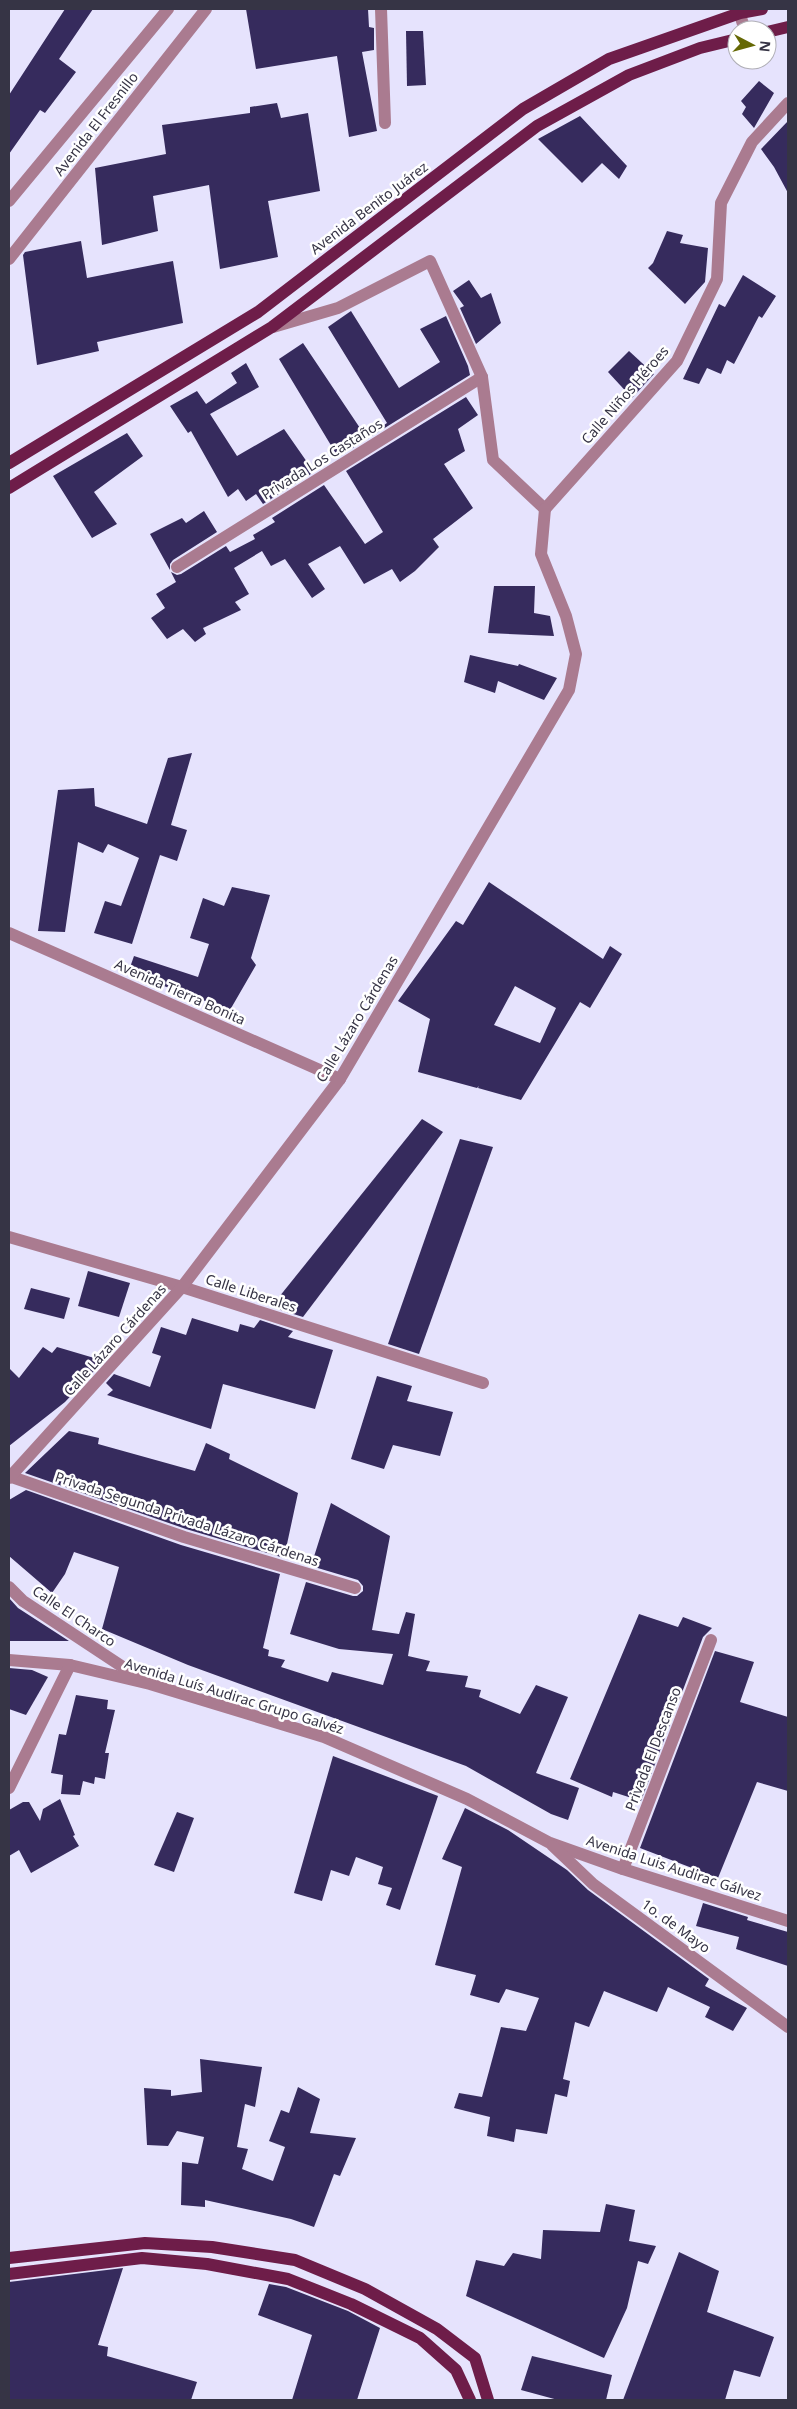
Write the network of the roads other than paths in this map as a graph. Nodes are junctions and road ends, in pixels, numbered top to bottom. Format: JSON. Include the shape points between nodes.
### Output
{"nodes":[{"id":1,"x":168,"y":9,"type":"edge"},
{"id":2,"x":206,"y":9,"type":"edge"},
{"id":3,"x":381,"y":9,"type":"edge"},
{"id":4,"x":762,"y":9,"type":"edge"},
{"id":5,"x":739,"y":11,"type":"edge"},
{"id":6,"x":727,"y":41,"type":"edge"},
{"id":7,"x":788,"y":103,"type":"edge"},
{"id":8,"x":385,"y":123,"type":"dead end"},
{"id":9,"x":9,"y":202,"type":"edge"},
{"id":10,"x":9,"y":258,"type":"edge"},
{"id":11,"x":272,"y":327,"type":"junction"},
{"id":12,"x":482,"y":377,"type":"junction"},
{"id":13,"x":9,"y":463,"type":"edge"},
{"id":14,"x":9,"y":488,"type":"edge"},
{"id":15,"x":545,"y":509,"type":"junction"},
{"id":16,"x":178,"y":567,"type":"dead end"},
{"id":17,"x":9,"y":933,"type":"edge"},
{"id":18,"x":340,"y":1079,"type":"junction"},
{"id":19,"x":9,"y":1237,"type":"edge"},
{"id":20,"x":182,"y":1287,"type":"junction"},
{"id":21,"x":483,"y":1383,"type":"dead end"},
{"id":22,"x":9,"y":1477,"type":"edge"},
{"id":23,"x":9,"y":1587,"type":"edge"},
{"id":24,"x":355,"y":1588,"type":"dead end"},
{"id":25,"x":711,"y":1640,"type":"dead end"},
{"id":26,"x":9,"y":1660,"type":"edge"},
{"id":27,"x":70,"y":1664,"type":"junction"},
{"id":28,"x":150,"y":1684,"type":"junction"},
{"id":29,"x":9,"y":1788,"type":"edge"},
{"id":30,"x":550,"y":1843,"type":"junction"},
{"id":31,"x":623,"y":1869,"type":"junction"},
{"id":32,"x":788,"y":1921,"type":"edge"},
{"id":33,"x":788,"y":2027,"type":"edge"},
{"id":34,"x":9,"y":2258,"type":"edge"},
{"id":35,"x":9,"y":2274,"type":"edge"},
{"id":36,"x":470,"y":2400,"type":"edge"},
{"id":37,"x":488,"y":2400,"type":"edge"}],
"edges":[{"from":1,"to":9,"type":"street","name":"Avenida El Fresnillo"},
{"from":2,"to":10,"type":"street","name":"Avenida El Fresnillo"},
{"from":3,"to":8,"type":"street"},
{"from":4,"to":5,"type":"main road","name":"Avenida Benito Juárez"},
{"from":5,"to":13,"type":"main road","name":"Avenida Benito Juárez","via":[[609,59],[523,109],[258,312]]},
{"from":6,"to":11,"type":"main road","via":[[628,75],[537,126]]},
{"from":7,"to":15,"type":"street","name":"Calle Niños Héroes","via":[[752,142],[721,203],[718,279],[677,361]]},
{"from":11,"to":12,"type":"street","via":[[338,308],[430,261]]},
{"from":11,"to":14,"type":"main road"},
{"from":12,"to":15,"type":"street","via":[[493,460]]},
{"from":12,"to":16,"type":"street","name":"Privada Los Castaños"},
{"from":15,"to":18,"type":"street","name":"Calle Lázaro Cárdenas","via":[[541,554],[566,616],[576,654],[569,690]]},
{"from":17,"to":18,"type":"street","name":"Avenida Tierra Bonita"},
{"from":18,"to":20,"type":"street","name":"Calle Lázaro Cárdenas"},
{"from":19,"to":20,"type":"street","name":"Calle Liberales"},
{"from":20,"to":21,"type":"street","name":"Calle Liberales"},
{"from":20,"to":22,"type":"street","name":"Calle Lázaro Cárdenas"},
{"from":22,"to":24,"type":"street","name":"Privada Segunda Privada Lázaro Cárdenas","via":[[184,1537]]},
{"from":23,"to":28,"type":"street","name":"Calle El Charco","via":[[23,1601]]},
{"from":25,"to":31,"type":"street","name":"Privada El Descanso"},
{"from":26,"to":27,"type":"street","name":"Avenida Luís Audirac Grupo Galvéz"},
{"from":27,"to":28,"type":"street","name":"Avenida Luís Audirac Grupo Galvéz"},
{"from":27,"to":29,"type":"street"},
{"from":28,"to":30,"type":"street","name":"Avenida Luís Audirac Grupo Galvéz","via":[[324,1737],[467,1799]]},
{"from":30,"to":31,"type":"street","name":"Avenida Luis Audirac Gálvez"},
{"from":30,"to":33,"type":"street","name":"1o. de Mayo","via":[[593,1884]]},
{"from":31,"to":32,"type":"street","name":"Avenida Luis Audirac Gálvez"},
{"from":34,"to":37,"type":"main road","via":[[145,2244],[212,2247],[295,2260],[365,2289],[437,2329],[475,2358]]},
{"from":35,"to":36,"type":"main road","via":[[142,2258],[207,2264],[288,2279],[351,2304],[420,2338],[456,2370]]}]}
